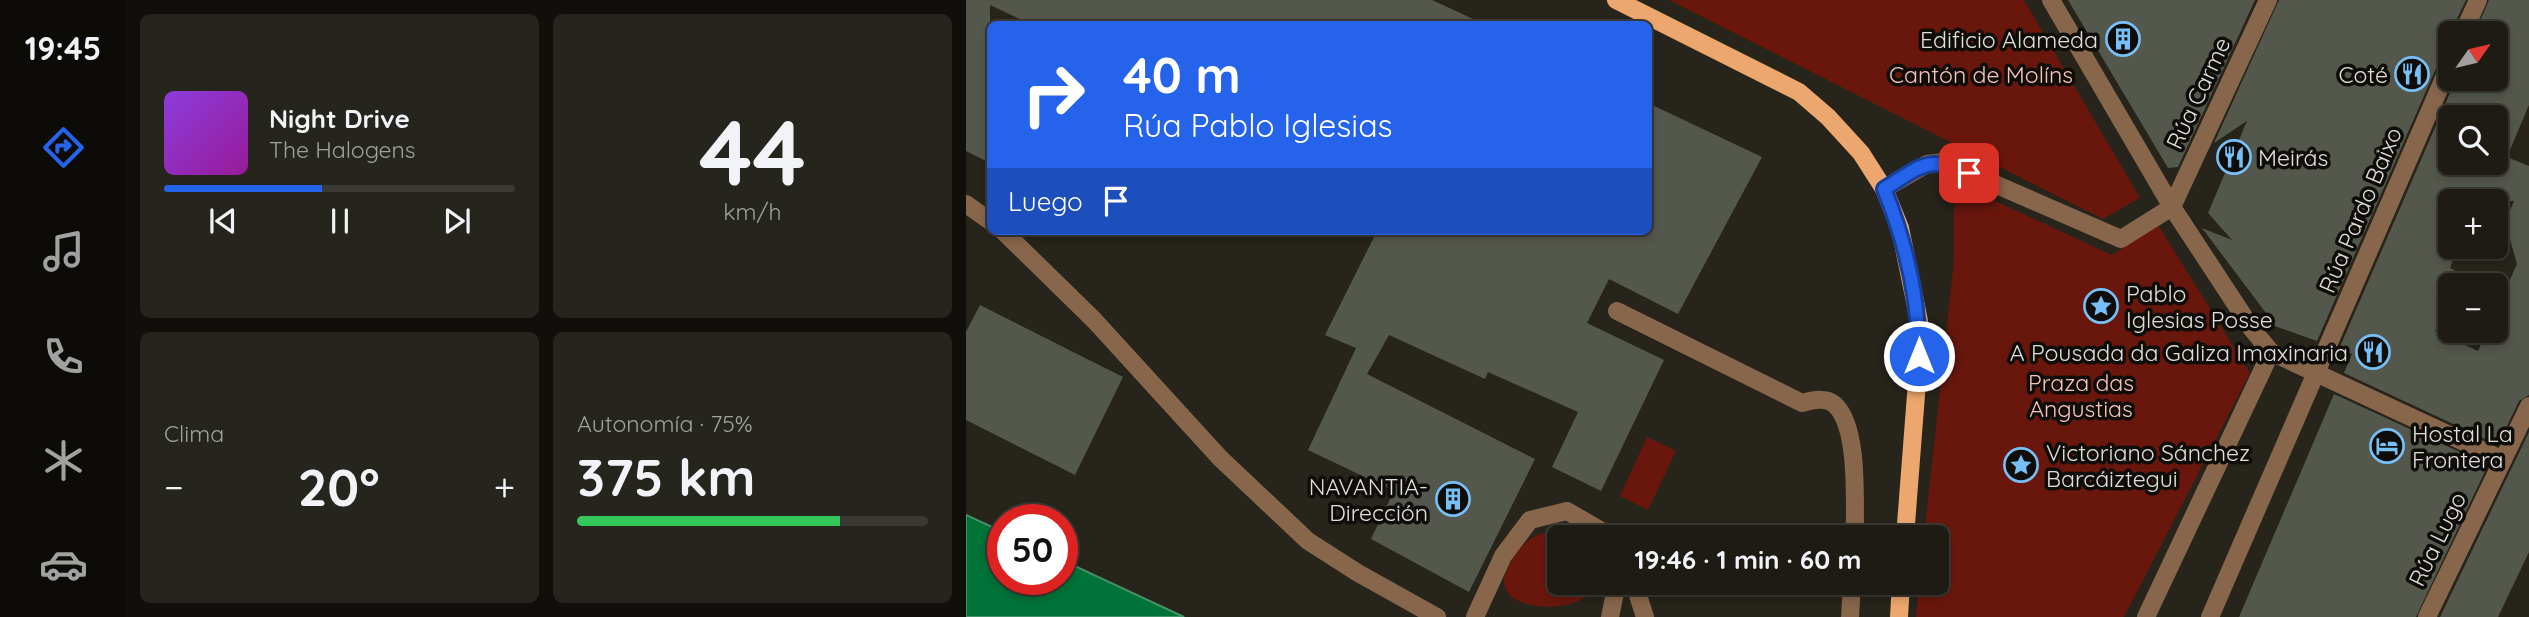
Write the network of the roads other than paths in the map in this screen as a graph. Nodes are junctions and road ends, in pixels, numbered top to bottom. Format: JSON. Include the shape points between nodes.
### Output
{"nodes":[{"id":1,"x":1616,"y":0,"type":"edge"},
{"id":2,"x":2051,"y":0,"type":"edge"},
{"id":3,"x":2268,"y":0,"type":"edge"},
{"id":4,"x":2477,"y":0,"type":"edge"},
{"id":5,"x":2468,"y":21,"type":"edge"},
{"id":6,"x":2438,"y":91,"type":"edge"},
{"id":7,"x":1884,"y":189,"type":"junction"},
{"id":8,"x":966,"y":204,"type":"edge"},
{"id":9,"x":2172,"y":206,"type":"junction"},
{"id":10,"x":987,"y":219,"type":"edge"},
{"id":11,"x":1007,"y":235,"type":"edge"},
{"id":12,"x":1617,"y":311,"type":"dead end"},
{"id":13,"x":2272,"y":352,"type":"junction"},
{"id":14,"x":2315,"y":374,"type":"junction"},
{"id":15,"x":2529,"y":406,"type":"edge"},
{"id":16,"x":2503,"y":460,"type":"junction"},
{"id":17,"x":1591,"y":525,"type":"edge"},
{"id":18,"x":1855,"y":525,"type":"edge"},
{"id":19,"x":1906,"y":525,"type":"edge"},
{"id":20,"x":1615,"y":595,"type":"edge"},
{"id":21,"x":1638,"y":595,"type":"edge"},
{"id":22,"x":1851,"y":595,"type":"edge"},
{"id":23,"x":1900,"y":595,"type":"edge"},
{"id":24,"x":1437,"y":617,"type":"edge"},
{"id":25,"x":1475,"y":617,"type":"edge"},
{"id":26,"x":1610,"y":617,"type":"edge"},
{"id":27,"x":1645,"y":617,"type":"edge"},
{"id":28,"x":1850,"y":617,"type":"edge"},
{"id":29,"x":1899,"y":617,"type":"edge"},
{"id":30,"x":2146,"y":617,"type":"edge"},
{"id":31,"x":2210,"y":617,"type":"edge"},
{"id":32,"x":2427,"y":617,"type":"edge"}],
"edges":[{"from":1,"to":7,"type":"main road","via":[[1799,92],[1861,153]]},
{"from":2,"to":9,"type":"street"},
{"from":3,"to":9,"type":"street","name":"Rúa Carme"},
{"from":4,"to":5,"type":"street"},
{"from":6,"to":14,"type":"street","name":"Rúa Pardo Baixo"},
{"from":7,"to":9,"type":"street","via":[[1927,164],[1944,162],[2121,239]]},
{"from":7,"to":19,"type":"main road","via":[[1900,228],[1919,321]]},
{"from":8,"to":10,"type":"street"},
{"from":9,"to":13,"type":"street","via":[[2252,329]]},
{"from":11,"to":24,"type":"street","via":[[1094,320],[1220,458],[1308,541]]},
{"from":12,"to":18,"type":"street","via":[[1802,403],[1818,399],[1833,403],[1845,419],[1851,439]]},
{"from":13,"to":14,"type":"street"},
{"from":13,"to":30,"type":"street"},
{"from":14,"to":16,"type":"street"},
{"from":14,"to":31,"type":"street"},
{"from":15,"to":16,"type":"street","name":"Rúa Lugo"},
{"from":16,"to":32,"type":"street","name":"Rúa Lugo"},
{"from":17,"to":25,"type":"street","via":[[1567,511],[1530,520],[1503,556]]},
{"from":20,"to":26,"type":"street"},
{"from":21,"to":27,"type":"street"},
{"from":22,"to":28,"type":"street"},
{"from":23,"to":29,"type":"main road"}]}
